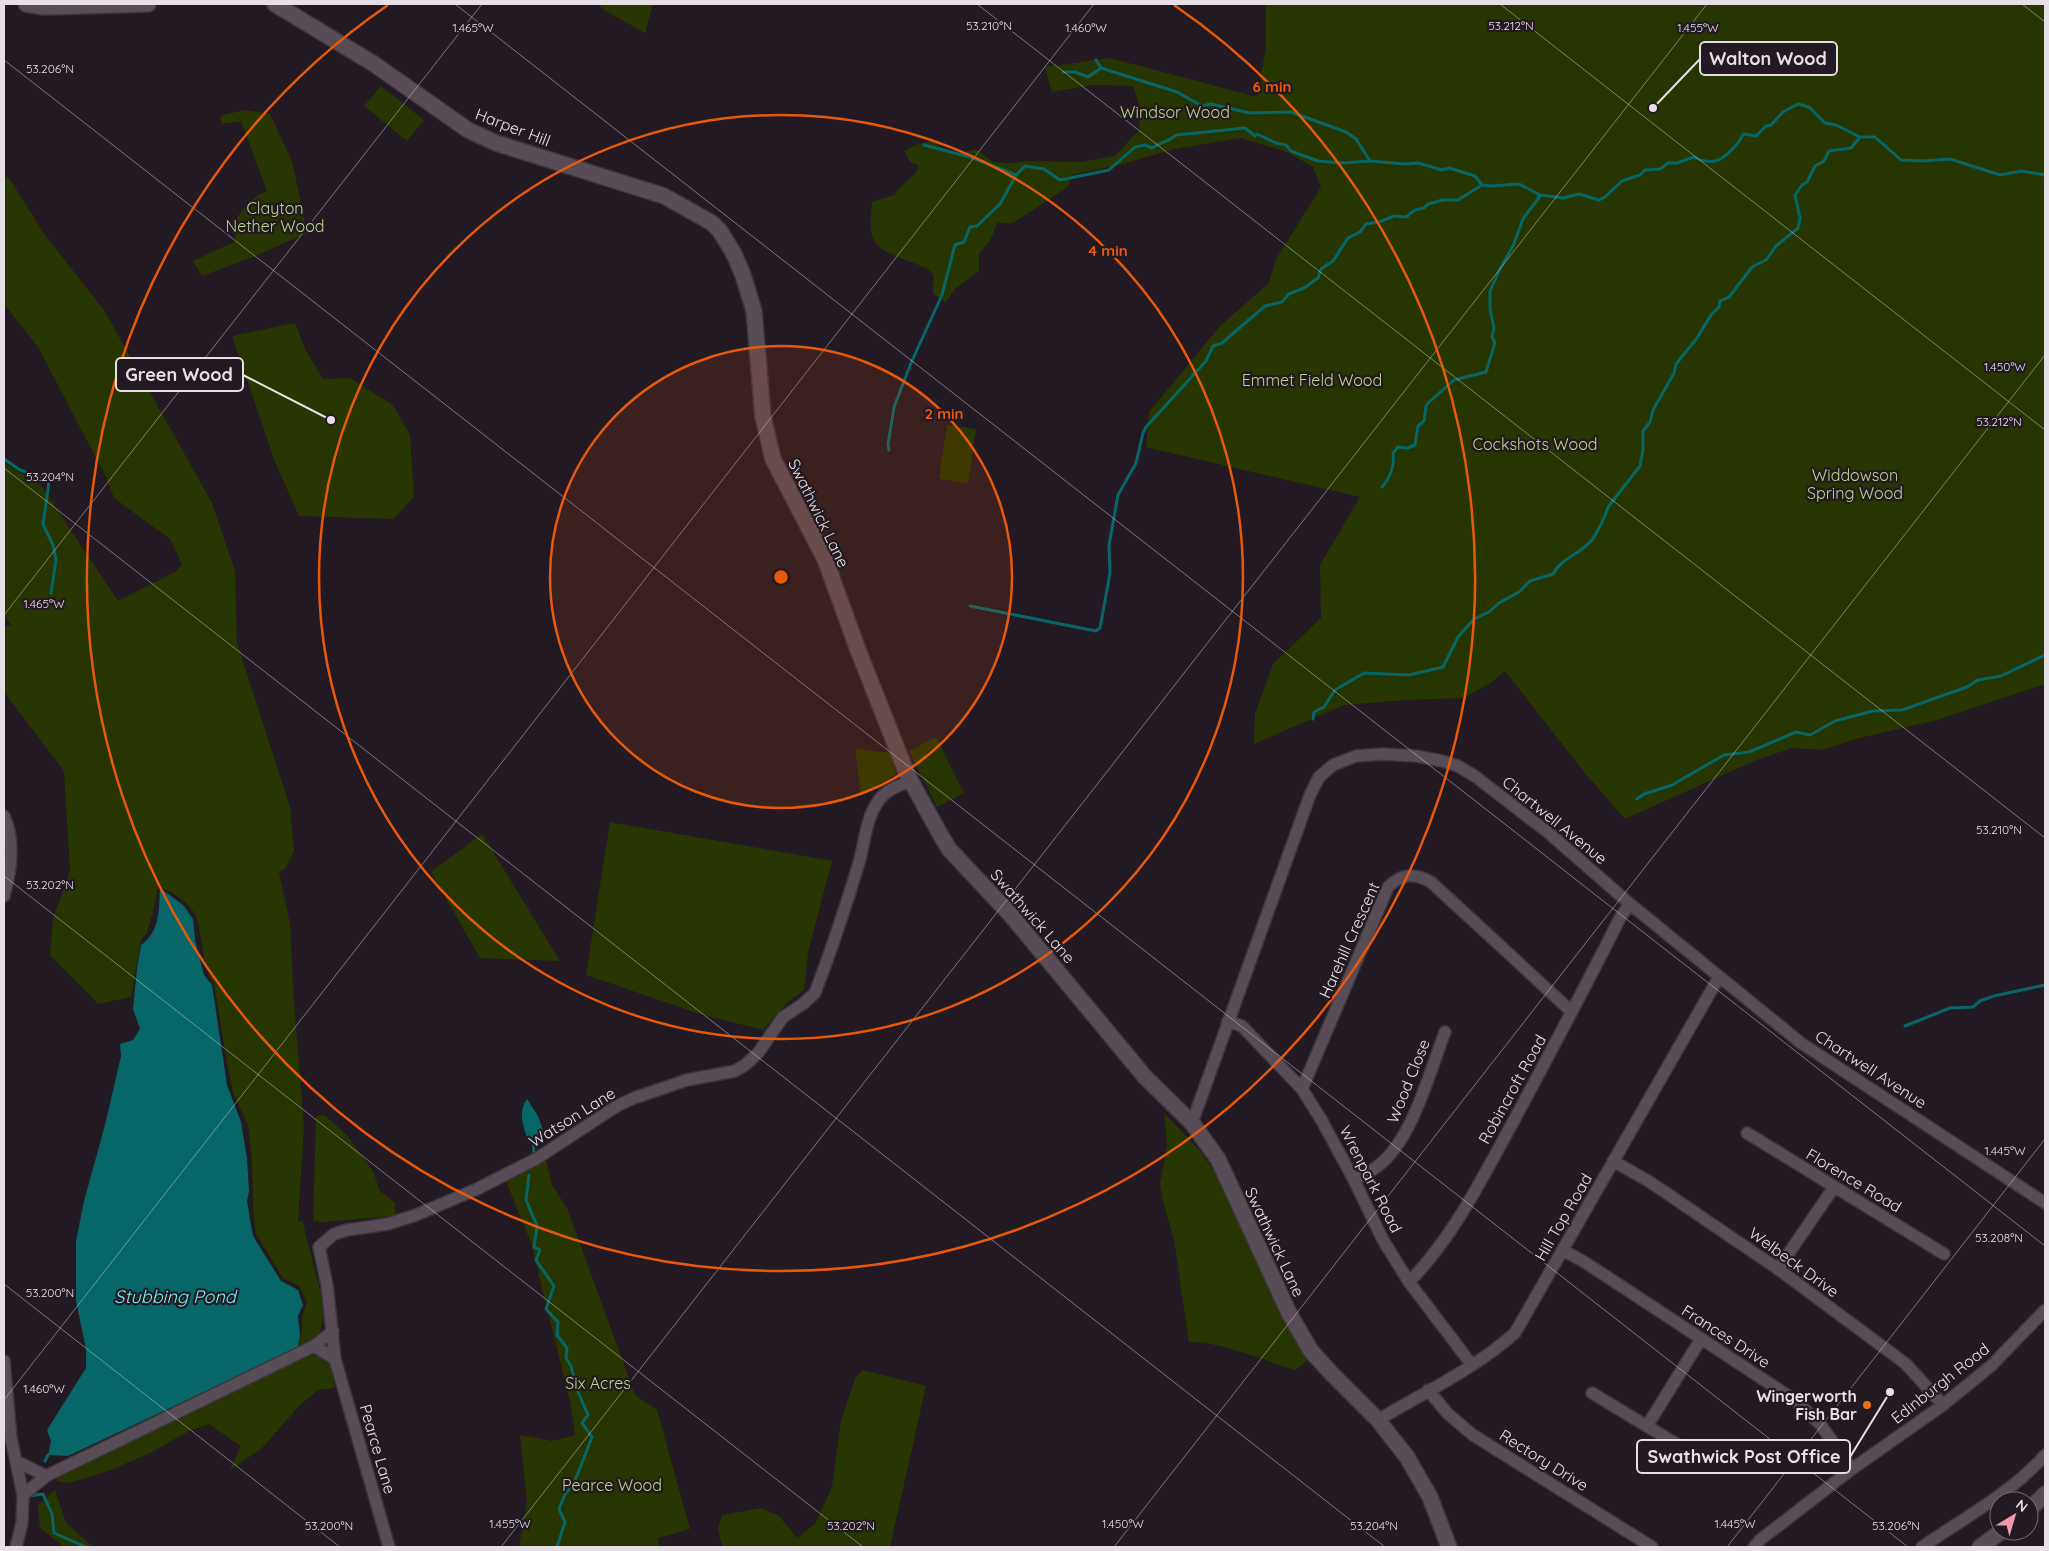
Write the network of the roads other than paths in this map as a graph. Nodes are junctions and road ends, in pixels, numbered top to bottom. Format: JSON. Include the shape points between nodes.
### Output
{"nodes":[{"id":1,"x":26,"y":4,"type":"edge"},
{"id":2,"x":148,"y":4,"type":"edge"},
{"id":3,"x":275,"y":4,"type":"edge"},
{"id":4,"x":112,"y":5,"type":"edge"},
{"id":5,"x":725,"y":238,"type":"joint"},
{"id":6,"x":911,"y":781,"type":"junction"},
{"id":7,"x":4,"y":816,"type":"edge"},
{"id":8,"x":4,"y":896,"type":"edge"},
{"id":9,"x":1630,"y":904,"type":"junction"},
{"id":10,"x":1719,"y":976,"type":"junction"},
{"id":11,"x":1572,"y":1012,"type":"junction"},
{"id":12,"x":1228,"y":1021,"type":"junction"},
{"id":13,"x":1445,"y":1032,"type":"dead end"},
{"id":14,"x":1302,"y":1089,"type":"junction"},
{"id":15,"x":1192,"y":1123,"type":"junction"},
{"id":16,"x":1746,"y":1133,"type":"dead end"},
{"id":17,"x":1614,"y":1161,"type":"junction"},
{"id":18,"x":1354,"y":1180,"type":"junction"},
{"id":19,"x":1834,"y":1187,"type":"junction"},
{"id":20,"x":2045,"y":1203,"type":"edge"},
{"id":21,"x":1563,"y":1250,"type":"junction"},
{"id":22,"x":1944,"y":1254,"type":"dead end"},
{"id":23,"x":1778,"y":1269,"type":"junction"},
{"id":24,"x":1409,"y":1282,"type":"junction"},
{"id":25,"x":2045,"y":1310,"type":"edge"},
{"id":26,"x":333,"y":1331,"type":"junction"},
{"id":27,"x":1701,"y":1339,"type":"junction"},
{"id":28,"x":314,"y":1346,"type":"junction"},
{"id":29,"x":335,"y":1359,"type":"junction"},
{"id":30,"x":4,"y":1361,"type":"edge"},
{"id":31,"x":1472,"y":1365,"type":"junction"},
{"id":32,"x":1428,"y":1390,"type":"junction"},
{"id":33,"x":1592,"y":1393,"type":"dead end"},
{"id":34,"x":1943,"y":1405,"type":"junction"},
{"id":35,"x":1378,"y":1420,"type":"junction"},
{"id":36,"x":1647,"y":1426,"type":"junction"},
{"id":37,"x":1693,"y":1454,"type":"dead end"},
{"id":38,"x":2045,"y":1455,"type":"edge"},
{"id":39,"x":18,"y":1462,"type":"junction"},
{"id":40,"x":1852,"y":1469,"type":"junction"},
{"id":41,"x":46,"y":1476,"type":"junction"},
{"id":42,"x":23,"y":1495,"type":"junction"},
{"id":43,"x":16,"y":1547,"type":"edge"},
{"id":44,"x":389,"y":1547,"type":"edge"},
{"id":45,"x":1449,"y":1547,"type":"edge"},
{"id":46,"x":1652,"y":1547,"type":"edge"},
{"id":47,"x":1754,"y":1547,"type":"edge"},
{"id":48,"x":1922,"y":1547,"type":"edge"}],
"edges":[{"from":1,"to":4,"type":"street","via":[[44,7]]},
{"from":2,"to":4,"type":"street"},
{"from":3,"to":5,"type":"street","name":"Harper Hill","via":[[374,64],[468,130],[496,143],[664,196],[712,223]]},
{"from":5,"to":6,"type":"street","name":"Swathwick Lane","via":[[743,275],[754,311],[762,417],[773,459],[825,559]]},
{"from":6,"to":15,"type":"street","name":"Swathwick Lane","via":[[949,849],[1010,914],[1145,1077]]},
{"from":6,"to":26,"type":"street","name":"Watson Lane","via":[[886,792],[867,825],[859,864],[815,993],[783,1017],[758,1053],[735,1071],[687,1080],[617,1106],[536,1159],[477,1189],[388,1224],[334,1234],[319,1247]]},
{"from":7,"to":8,"type":"street","via":[[11,845]]},
{"from":9,"to":10,"type":"street","name":"Chartwell Avenue"},
{"from":9,"to":11,"type":"street","name":"Robincroft Road"},
{"from":9,"to":12,"type":"street","name":"Chartwell Avenue","via":[[1550,834],[1458,766],[1416,756],[1356,756],[1332,765],[1319,777]]},
{"from":10,"to":17,"type":"street","name":"Hill Top Road"},
{"from":10,"to":20,"type":"street","name":"Chartwell Avenue","via":[[1801,1043]]},
{"from":11,"to":14,"type":"street","name":"Harehill Crescent","via":[[1431,882],[1418,875],[1397,878],[1388,887]]},
{"from":11,"to":24,"type":"street","name":"Robincroft Road","via":[[1460,1218]]},
{"from":12,"to":14,"type":"street","name":"Wrenpark Road","via":[[1242,1026]]},
{"from":12,"to":15,"type":"street","name":"Chartwell Avenue"},
{"from":13,"to":18,"type":"street","name":"Wood Close","via":[[1407,1131],[1378,1166]]},
{"from":14,"to":18,"type":"street","name":"Wrenpark Road"},
{"from":15,"to":35,"type":"street","name":"Swathwick Lane","via":[[1218,1159],[1289,1313],[1311,1351]]},
{"from":16,"to":19,"type":"street","name":"Florence Road"},
{"from":17,"to":21,"type":"street","name":"Hill Top Road"},
{"from":17,"to":23,"type":"street","name":"Welbeck Drive"},
{"from":18,"to":24,"type":"street","name":"Wrenpark Road","via":[[1383,1240]]},
{"from":19,"to":22,"type":"street","name":"Florence Road"},
{"from":19,"to":23,"type":"street"},
{"from":21,"to":27,"type":"street","name":"Frances Drive"},
{"from":21,"to":31,"type":"street","name":"Hill Top Road","via":[[1515,1333]]},
{"from":23,"to":34,"type":"street","name":"Welbeck Drive","via":[[1906,1364]]},
{"from":24,"to":31,"type":"street","name":"Wrenpark Road"},
{"from":25,"to":34,"type":"street","name":"Edinburgh Road","via":[[1992,1365]]},
{"from":26,"to":28,"type":"street"},
{"from":26,"to":29,"type":"street","name":"Watson Lane"},
{"from":27,"to":36,"type":"street"},
{"from":27,"to":40,"type":"street","name":"Frances Drive","via":[[1796,1401],[1820,1424]]},
{"from":28,"to":29,"type":"street"},
{"from":28,"to":41,"type":"street"},
{"from":29,"to":44,"type":"street","name":"Pearce Lane"},
{"from":30,"to":39,"type":"street","via":[[11,1438]]},
{"from":31,"to":32,"type":"street","name":"Hill Top Road"},
{"from":32,"to":35,"type":"street","name":"Hill Top Road"},
{"from":32,"to":46,"type":"street","name":"Rectory Drive","via":[[1448,1414],[1474,1435]]},
{"from":33,"to":36,"type":"street"},
{"from":34,"to":40,"type":"street","name":"Edinburgh Road"},
{"from":35,"to":45,"type":"street","name":"Swathwick Lane","via":[[1407,1457],[1430,1497]]},
{"from":36,"to":37,"type":"street"},
{"from":38,"to":48,"type":"street","via":[[2000,1494]]},
{"from":39,"to":41,"type":"street"},
{"from":39,"to":42,"type":"street"},
{"from":40,"to":47,"type":"street","name":"Edinburgh Road"},
{"from":41,"to":42,"type":"street"},
{"from":42,"to":43,"type":"street","via":[[22,1523]]}]}
